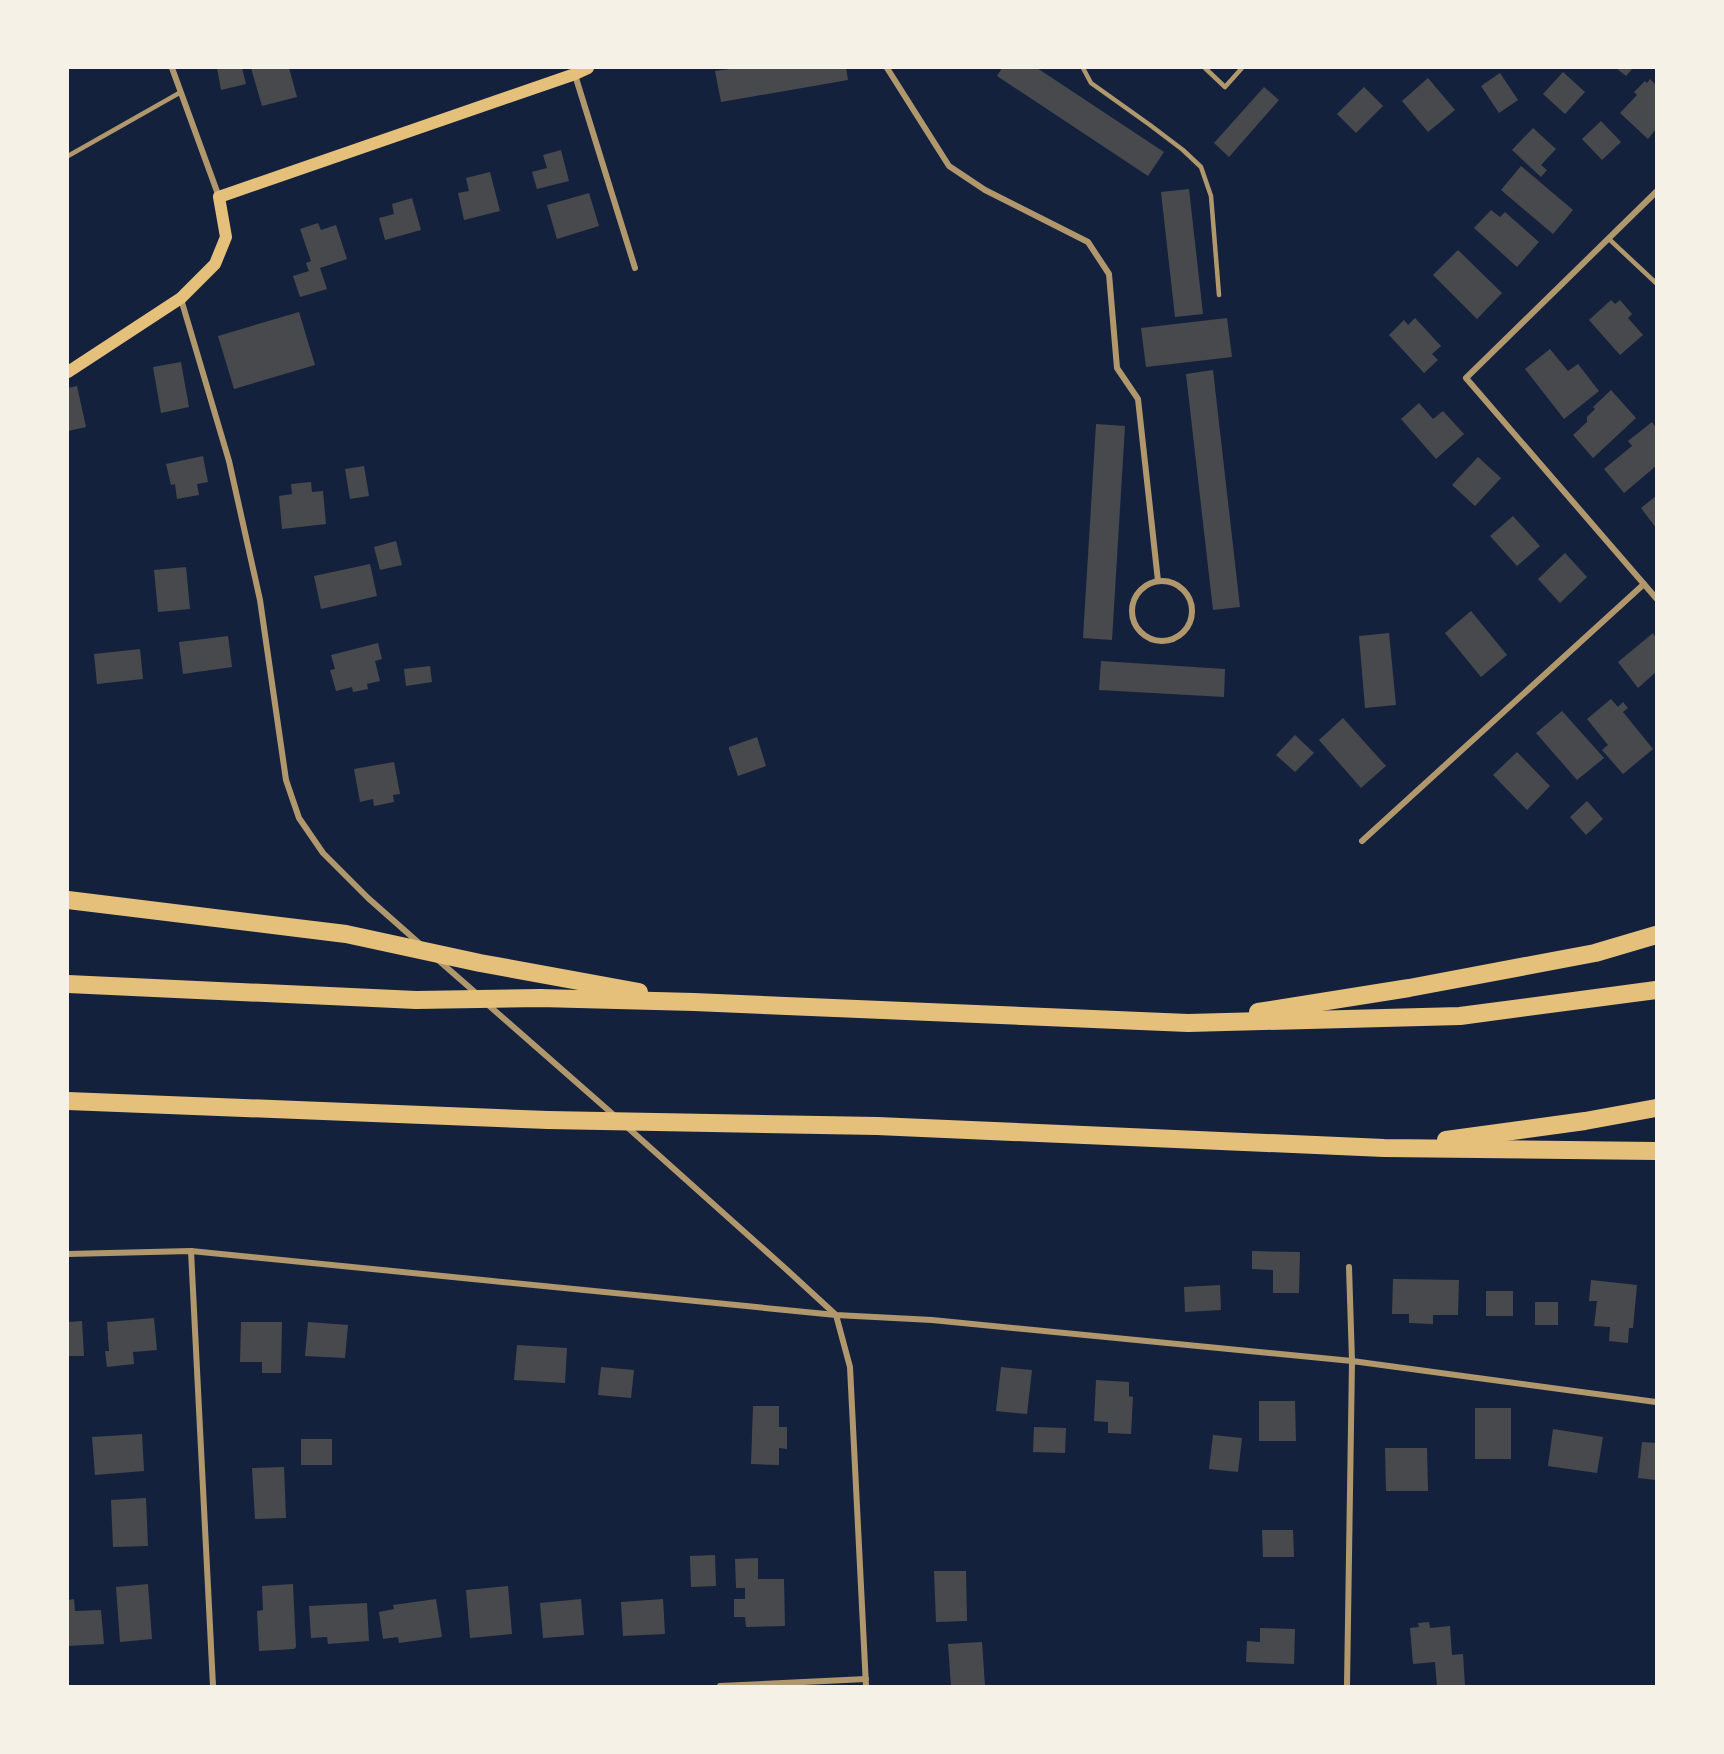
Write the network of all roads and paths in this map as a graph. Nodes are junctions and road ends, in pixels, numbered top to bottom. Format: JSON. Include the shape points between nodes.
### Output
{"nodes":[{"id":1,"x":172,"y":68,"type":"edge"},
{"id":2,"x":588,"y":68,"type":"edge"},
{"id":3,"x":887,"y":68,"type":"edge"},
{"id":4,"x":1083,"y":68,"type":"edge"},
{"id":5,"x":1205,"y":68,"type":"edge"},
{"id":6,"x":1242,"y":68,"type":"edge"},
{"id":7,"x":575,"y":74,"type":"junction"},
{"id":8,"x":181,"y":92,"type":"junction"},
{"id":9,"x":68,"y":156,"type":"edge"},
{"id":10,"x":1656,"y":192,"type":"edge"},
{"id":11,"x":219,"y":197,"type":"junction"},
{"id":12,"x":1610,"y":239,"type":"junction"},
{"id":13,"x":635,"y":268,"type":"dead end"},
{"id":14,"x":1656,"y":283,"type":"edge"},
{"id":15,"x":1219,"y":295,"type":"dead end"},
{"id":16,"x":180,"y":298,"type":"junction"},
{"id":17,"x":68,"y":372,"type":"edge"},
{"id":18,"x":1158,"y":581,"type":"junction"},
{"id":19,"x":1644,"y":584,"type":"junction"},
{"id":20,"x":1656,"y":598,"type":"edge"},
{"id":21,"x":1362,"y":841,"type":"dead end"},
{"id":22,"x":68,"y":900,"type":"edge"},
{"id":23,"x":1656,"y":935,"type":"edge"},
{"id":24,"x":68,"y":984,"type":"edge"},
{"id":25,"x":1656,"y":990,"type":"edge"},
{"id":26,"x":694,"y":1002,"type":"junction"},
{"id":27,"x":1188,"y":1023,"type":"junction"},
{"id":28,"x":68,"y":1101,"type":"edge"},
{"id":29,"x":1656,"y":1108,"type":"edge"},
{"id":30,"x":1384,"y":1148,"type":"junction"},
{"id":31,"x":1656,"y":1151,"type":"edge"},
{"id":32,"x":190,"y":1251,"type":"junction"},
{"id":33,"x":68,"y":1254,"type":"edge"},
{"id":34,"x":1349,"y":1267,"type":"dead end"},
{"id":35,"x":836,"y":1315,"type":"junction"},
{"id":36,"x":1352,"y":1360,"type":"junction"},
{"id":37,"x":1656,"y":1402,"type":"edge"},
{"id":38,"x":866,"y":1683,"type":"edge"},
{"id":39,"x":213,"y":1686,"type":"edge"},
{"id":40,"x":720,"y":1686,"type":"edge"},
{"id":41,"x":1347,"y":1686,"type":"edge"}],
"edges":[{"from":1,"to":8,"type":"street"},
{"from":2,"to":7,"type":"main road"},
{"from":3,"to":18,"type":"street","via":[[949,166],[985,190],[1088,242],[1109,274],[1117,368],[1138,399]]},
{"from":4,"to":15,"type":"lane","via":[[1091,83],[1150,124],[1201,167],[1211,195]]},
{"from":5,"to":6,"type":"lane","via":[[1225,87]]},
{"from":7,"to":11,"type":"main road"},
{"from":7,"to":13,"type":"street"},
{"from":8,"to":9,"type":"lane"},
{"from":8,"to":11,"type":"street"},
{"from":10,"to":12,"type":"street"},
{"from":11,"to":16,"type":"main road","via":[[226,237],[216,264]]},
{"from":12,"to":14,"type":"lane"},
{"from":12,"to":19,"type":"street","via":[[1466,378]]},
{"from":16,"to":17,"type":"main road"},
{"from":16,"to":35,"type":"street","via":[[229,461],[260,600],[286,780],[298,818],[322,853],[368,898]]},
{"from":18,"to":18,"type":"street","via":[[1141,589],[1135,597],[1132,616],[1134,625],[1148,639],[1167,642],[1185,632],[1193,613],[1191,602],[1179,585]]},
{"from":19,"to":20,"type":"street"},
{"from":19,"to":21,"type":"street"},
{"from":22,"to":26,"type":"highway","via":[[346,934]]},
{"from":23,"to":27,"type":"highway","via":[[1595,953],[1409,988]]},
{"from":24,"to":26,"type":"highway","via":[[416,1000]]},
{"from":25,"to":27,"type":"highway","via":[[1460,1016]]},
{"from":26,"to":27,"type":"highway"},
{"from":28,"to":30,"type":"highway","via":[[548,1120],[889,1126]]},
{"from":29,"to":30,"type":"highway"},
{"from":30,"to":31,"type":"highway"},
{"from":32,"to":33,"type":"street"},
{"from":32,"to":35,"type":"street"},
{"from":32,"to":39,"type":"street"},
{"from":34,"to":36,"type":"street"},
{"from":35,"to":36,"type":"street","via":[[932,1320]]},
{"from":35,"to":38,"type":"street","via":[[850,1367]]},
{"from":36,"to":37,"type":"street"},
{"from":36,"to":41,"type":"street"},
{"from":38,"to":40,"type":"street"}]}
